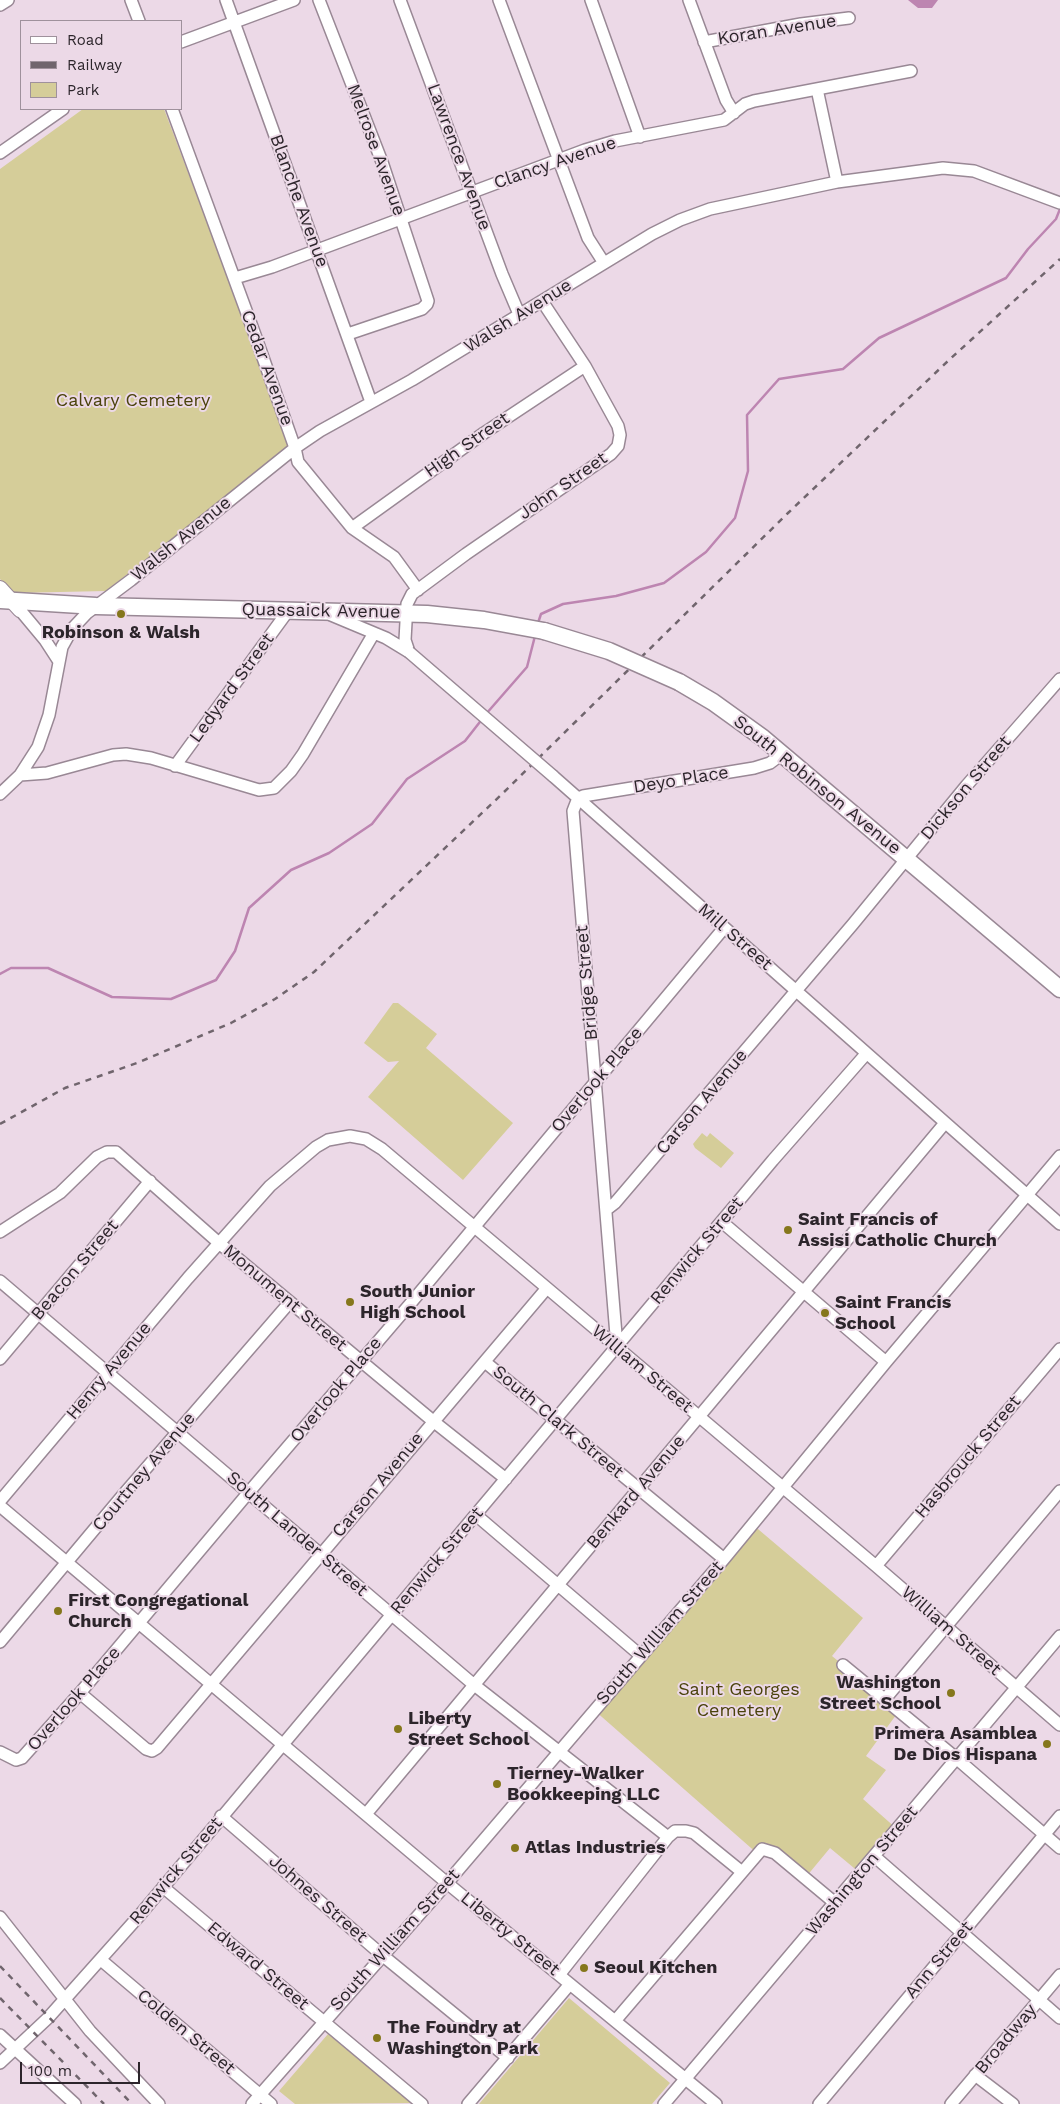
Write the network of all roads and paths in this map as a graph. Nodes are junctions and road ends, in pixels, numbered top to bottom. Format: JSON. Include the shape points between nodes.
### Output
{"nodes":[{"id":1,"x":8,"y":0,"type":"edge"},
{"id":2,"x":131,"y":0,"type":"edge"},
{"id":3,"x":226,"y":0,"type":"edge"},
{"id":4,"x":294,"y":0,"type":"edge"},
{"id":5,"x":320,"y":0,"type":"edge"},
{"id":6,"x":400,"y":0,"type":"edge"},
{"id":7,"x":499,"y":0,"type":"edge"},
{"id":8,"x":591,"y":0,"type":"edge"},
{"id":9,"x":689,"y":0,"type":"edge"},
{"id":10,"x":0,"y":4,"type":"edge"},
{"id":11,"x":849,"y":18,"type":"dead end"},
{"id":12,"x":139,"y":20,"type":"edge"},
{"id":13,"x":235,"y":22,"type":"junction"},
{"id":14,"x":182,"y":42,"type":"edge"},
{"id":15,"x":704,"y":42,"type":"junction"},
{"id":16,"x":911,"y":71,"type":"dead end"},
{"id":17,"x":817,"y":89,"type":"junction"},
{"id":18,"x":62,"y":110,"type":"edge"},
{"id":19,"x":172,"y":110,"type":"edge"},
{"id":20,"x":734,"y":113,"type":"junction"},
{"id":21,"x":640,"y":137,"type":"junction"},
{"id":22,"x":0,"y":153,"type":"edge"},
{"id":23,"x":558,"y":160,"type":"junction"},
{"id":24,"x":837,"y":182,"type":"junction"},
{"id":25,"x":472,"y":191,"type":"junction"},
{"id":26,"x":1055,"y":201,"type":"edge"},
{"id":27,"x":401,"y":218,"type":"junction"},
{"id":28,"x":317,"y":249,"type":"junction"},
{"id":29,"x":604,"y":263,"type":"junction"},
{"id":30,"x":235,"y":278,"type":"junction"},
{"id":31,"x":542,"y":301,"type":"junction"},
{"id":32,"x":519,"y":314,"type":"junction"},
{"id":33,"x":348,"y":334,"type":"junction"},
{"id":34,"x":584,"y":366,"type":"junction"},
{"id":35,"x":371,"y":402,"type":"junction"},
{"id":36,"x":296,"y":448,"type":"junction"},
{"id":37,"x":352,"y":528,"type":"junction"},
{"id":38,"x":0,"y":588,"type":"edge"},
{"id":39,"x":418,"y":590,"type":"junction"},
{"id":40,"x":8,"y":605,"type":"edge"},
{"id":41,"x":96,"y":606,"type":"junction"},
{"id":42,"x":288,"y":611,"type":"junction"},
{"id":43,"x":322,"y":611,"type":"junction"},
{"id":44,"x":406,"y":613,"type":"junction"},
{"id":45,"x":544,"y":631,"type":"joint"},
{"id":46,"x":374,"y":633,"type":"junction"},
{"id":47,"x":409,"y":652,"type":"junction"},
{"id":48,"x":58,"y":660,"type":"junction"},
{"id":49,"x":1060,"y":679,"type":"edge"},
{"id":50,"x":782,"y":754,"type":"junction"},
{"id":51,"x":175,"y":766,"type":"junction"},
{"id":52,"x":20,"y":775,"type":"junction"},
{"id":53,"x":0,"y":794,"type":"edge"},
{"id":54,"x":578,"y":798,"type":"junction"},
{"id":55,"x":907,"y":858,"type":"junction"},
{"id":56,"x":724,"y":928,"type":"junction"},
{"id":57,"x":1060,"y":988,"type":"edge"},
{"id":58,"x":796,"y":991,"type":"junction"},
{"id":59,"x":866,"y":1054,"type":"junction"},
{"id":60,"x":595,"y":1082,"type":"junction"},
{"id":61,"x":945,"y":1123,"type":"junction"},
{"id":62,"x":1060,"y":1156,"type":"edge"},
{"id":63,"x":150,"y":1181,"type":"junction"},
{"id":64,"x":1027,"y":1194,"type":"junction"},
{"id":65,"x":606,"y":1210,"type":"junction"},
{"id":66,"x":722,"y":1222,"type":"junction"},
{"id":67,"x":1060,"y":1224,"type":"edge"},
{"id":68,"x":474,"y":1227,"type":"junction"},
{"id":69,"x":0,"y":1232,"type":"edge"},
{"id":70,"x":219,"y":1243,"type":"junction"},
{"id":71,"x":0,"y":1281,"type":"edge"},
{"id":72,"x":547,"y":1288,"type":"junction"},
{"id":73,"x":804,"y":1292,"type":"junction"},
{"id":74,"x":290,"y":1302,"type":"junction"},
{"id":75,"x":38,"y":1314,"type":"junction"},
{"id":76,"x":617,"y":1347,"type":"junction"},
{"id":77,"x":1060,"y":1349,"type":"edge"},
{"id":78,"x":0,"y":1359,"type":"edge"},
{"id":79,"x":361,"y":1361,"type":"junction"},
{"id":80,"x":485,"y":1362,"type":"junction"},
{"id":81,"x":886,"y":1362,"type":"junction"},
{"id":82,"x":107,"y":1373,"type":"junction"},
{"id":83,"x":700,"y":1417,"type":"junction"},
{"id":84,"x":556,"y":1420,"type":"junction"},
{"id":85,"x":433,"y":1422,"type":"junction"},
{"id":86,"x":178,"y":1432,"type":"junction"},
{"id":87,"x":506,"y":1479,"type":"junction"},
{"id":88,"x":782,"y":1487,"type":"junction"},
{"id":89,"x":638,"y":1489,"type":"junction"},
{"id":90,"x":1060,"y":1491,"type":"edge"},
{"id":91,"x":249,"y":1492,"type":"junction"},
{"id":92,"x":0,"y":1501,"type":"edge"},
{"id":93,"x":0,"y":1506,"type":"edge"},
{"id":94,"x":476,"y":1515,"type":"junction"},
{"id":95,"x":320,"y":1554,"type":"junction"},
{"id":96,"x":724,"y":1559,"type":"junction"},
{"id":97,"x":67,"y":1563,"type":"junction"},
{"id":98,"x":876,"y":1566,"type":"junction"},
{"id":99,"x":558,"y":1584,"type":"junction"},
{"id":100,"x":392,"y":1615,"type":"junction"},
{"id":101,"x":139,"y":1624,"type":"junction"},
{"id":102,"x":946,"y":1627,"type":"junction"},
{"id":103,"x":1060,"y":1636,"type":"edge"},
{"id":104,"x":0,"y":1642,"type":"edge"},
{"id":105,"x":640,"y":1655,"type":"junction"},
{"id":106,"x":843,"y":1665,"type":"dead end"},
{"id":107,"x":211,"y":1684,"type":"junction"},
{"id":108,"x":474,"y":1684,"type":"junction"},
{"id":109,"x":1016,"y":1688,"type":"junction"},
{"id":110,"x":80,"y":1693,"type":"junction"},
{"id":111,"x":885,"y":1699,"type":"junction"},
{"id":112,"x":1060,"y":1725,"type":"edge"},
{"id":113,"x":282,"y":1744,"type":"junction"},
{"id":114,"x":0,"y":1752,"type":"edge"},
{"id":115,"x":558,"y":1752,"type":"junction"},
{"id":116,"x":956,"y":1758,"type":"junction"},
{"id":117,"x":366,"y":1814,"type":"junction"},
{"id":118,"x":221,"y":1816,"type":"junction"},
{"id":119,"x":1060,"y":1816,"type":"edge"},
{"id":120,"x":1045,"y":1835,"type":"junction"},
{"id":121,"x":668,"y":1838,"type":"junction"},
{"id":122,"x":1060,"y":1848,"type":"edge"},
{"id":123,"x":874,"y":1856,"type":"junction"},
{"id":124,"x":742,"y":1872,"type":"junction"},
{"id":125,"x":447,"y":1883,"type":"junction"},
{"id":126,"x":163,"y":1886,"type":"junction"},
{"id":127,"x":835,"y":1903,"type":"junction"},
{"id":128,"x":0,"y":1918,"type":"edge"},
{"id":129,"x":962,"y":1932,"type":"junction"},
{"id":130,"x":382,"y":1955,"type":"junction"},
{"id":131,"x":101,"y":1960,"type":"junction"},
{"id":132,"x":559,"y":1975,"type":"junction"},
{"id":133,"x":1060,"y":1975,"type":"edge"},
{"id":134,"x":570,"y":1984,"type":"junction"},
{"id":135,"x":64,"y":2000,"type":"junction"},
{"id":136,"x":1038,"y":2000,"type":"junction"},
{"id":137,"x":1060,"y":2018,"type":"edge"},
{"id":138,"x":323,"y":2021,"type":"junction"},
{"id":139,"x":615,"y":2021,"type":"junction"},
{"id":140,"x":0,"y":2036,"type":"edge"},
{"id":141,"x":14,"y":2049,"type":"junction"},
{"id":142,"x":508,"y":2058,"type":"junction"},
{"id":143,"x":0,"y":2062,"type":"edge"},
{"id":144,"x":975,"y":2075,"type":"junction"},
{"id":145,"x":686,"y":2079,"type":"junction"},
{"id":146,"x":260,"y":2095,"type":"junction"},
{"id":147,"x":75,"y":2104,"type":"edge"},
{"id":148,"x":159,"y":2104,"type":"edge"},
{"id":149,"x":252,"y":2104,"type":"edge"},
{"id":150,"x":271,"y":2104,"type":"edge"},
{"id":151,"x":421,"y":2104,"type":"edge"},
{"id":152,"x":468,"y":2104,"type":"edge"},
{"id":153,"x":664,"y":2104,"type":"edge"},
{"id":154,"x":716,"y":2104,"type":"edge"},
{"id":155,"x":819,"y":2104,"type":"edge"},
{"id":156,"x":951,"y":2104,"type":"edge"},
{"id":157,"x":1013,"y":2104,"type":"edge"}],
"edges":[{"from":1,"to":10,"type":"street"},
{"from":2,"to":12,"type":"street"},
{"from":3,"to":13,"type":"street","name":"Blanche Avenue"},
{"from":4,"to":13,"type":"street"},
{"from":5,"to":27,"type":"street","name":"Melrose Avenue"},
{"from":6,"to":25,"type":"street","name":"Lawrence Avenue"},
{"from":7,"to":23,"type":"street"},
{"from":8,"to":21,"type":"street"},
{"from":9,"to":15,"type":"street"},
{"from":11,"to":15,"type":"street","name":"Koran Avenue"},
{"from":13,"to":14,"type":"street"},
{"from":13,"to":28,"type":"street","name":"Blanche Avenue"},
{"from":15,"to":20,"type":"street"},
{"from":16,"to":17,"type":"street","name":"Clancy Avenue"},
{"from":17,"to":20,"type":"street","name":"Clancy Avenue","via":[[754,101]]},
{"from":17,"to":24,"type":"street"},
{"from":18,"to":22,"type":"street"},
{"from":19,"to":30,"type":"street","name":"Cedar Avenue"},
{"from":20,"to":21,"type":"street","name":"Clancy Avenue","via":[[724,120]]},
{"from":21,"to":23,"type":"street","name":"Clancy Avenue","via":[[615,141]]},
{"from":23,"to":25,"type":"street","name":"Clancy Avenue"},
{"from":23,"to":29,"type":"street","via":[[588,238]]},
{"from":24,"to":26,"type":"street","name":"Walsh Avenue","via":[[943,168],[972,170]]},
{"from":24,"to":29,"type":"street","name":"Walsh Avenue","via":[[710,209],[680,220]]},
{"from":25,"to":27,"type":"street","name":"Clancy Avenue"},
{"from":25,"to":32,"type":"street","name":"Lawrence Avenue"},
{"from":27,"to":28,"type":"street","name":"Clancy Avenue"},
{"from":27,"to":33,"type":"street","name":"Melrose Avenue","via":[[427,304],[422,309]]},
{"from":28,"to":30,"type":"street","name":"Clancy Avenue"},
{"from":28,"to":33,"type":"street","name":"Blanche Avenue"},
{"from":29,"to":31,"type":"street","name":"Walsh Avenue"},
{"from":30,"to":36,"type":"street","name":"Cedar Avenue"},
{"from":31,"to":32,"type":"street","name":"Walsh Avenue"},
{"from":31,"to":34,"type":"street","name":"John Street"},
{"from":32,"to":35,"type":"street","name":"Walsh Avenue"},
{"from":33,"to":35,"type":"street","name":"Blanche Avenue"},
{"from":34,"to":37,"type":"street","name":"High Street"},
{"from":34,"to":39,"type":"street","name":"John Street","via":[[618,426],[618,446]]},
{"from":35,"to":36,"type":"street","name":"Walsh Avenue"},
{"from":36,"to":37,"type":"street","name":"Cedar Avenue","via":[[298,462]]},
{"from":36,"to":41,"type":"street","name":"Walsh Avenue"},
{"from":37,"to":39,"type":"street","name":"Cedar Avenue","via":[[394,557]]},
{"from":38,"to":40,"type":"main road"},
{"from":39,"to":44,"type":"street","name":"John Street","via":[[409,598]]},
{"from":40,"to":41,"type":"highway","name":"Quassaick Avenue","via":[[69,609]]},
{"from":40,"to":48,"type":"street","via":[[45,640]]},
{"from":41,"to":42,"type":"highway","name":"Quassaick Avenue"},
{"from":41,"to":48,"type":"street","name":"Walsh Avenue","via":[[72,628]]},
{"from":42,"to":43,"type":"highway","name":"Quassaick Avenue"},
{"from":42,"to":51,"type":"street","name":"Ledyard Street"},
{"from":43,"to":44,"type":"highway","name":"Quassaick Avenue"},
{"from":43,"to":46,"type":"street","name":"Mill Street"},
{"from":44,"to":45,"type":"highway","name":"Quassaick Avenue","via":[[504,622]]},
{"from":44,"to":47,"type":"street","via":[[405,640]]},
{"from":45,"to":50,"type":"highway","name":"South Robinson Avenue","bridge":true,"via":[[609,652],[678,682],[730,713]]},
{"from":46,"to":47,"type":"street","name":"Mill Street"},
{"from":46,"to":51,"type":"street","via":[[303,754],[274,788],[259,790]]},
{"from":47,"to":54,"type":"street","name":"Mill Street","bridge":true},
{"from":48,"to":52,"type":"street","name":"Walsh Avenue","via":[[44,732]]},
{"from":49,"to":55,"type":"street","name":"Dickson Street"},
{"from":50,"to":54,"type":"street","name":"Deyo Place","via":[[770,764],[754,768]]},
{"from":50,"to":55,"type":"highway","name":"South Robinson Avenue"},
{"from":51,"to":52,"type":"street","via":[[150,758],[113,754],[46,772]]},
{"from":52,"to":53,"type":"street","name":"Walsh Avenue"},
{"from":54,"to":56,"type":"street","name":"Mill Street"},
{"from":54,"to":60,"type":"street","name":"Bridge Street","via":[[572,811]]},
{"from":55,"to":57,"type":"highway","name":"South Robinson Avenue"},
{"from":55,"to":58,"type":"street","name":"Dickson Street"},
{"from":56,"to":58,"type":"street","name":"Mill Street"},
{"from":56,"to":60,"type":"street","name":"Overlook Place"},
{"from":58,"to":59,"type":"street","name":"Mill Street"},
{"from":58,"to":65,"type":"street","name":"Carson Avenue","via":[[615,1204]]},
{"from":59,"to":61,"type":"street","name":"Mill Street"},
{"from":59,"to":66,"type":"street","name":"Renwick Street"},
{"from":60,"to":65,"type":"street","name":"Bridge Street"},
{"from":60,"to":68,"type":"street","name":"Overlook Place"},
{"from":61,"to":64,"type":"street","name":"Mill Street"},
{"from":61,"to":73,"type":"street","name":"Benkard Avenue"},
{"from":62,"to":64,"type":"street","name":"South William Street"},
{"from":63,"to":69,"type":"street","name":"Monument Street","via":[[113,1151],[96,1157],[60,1193]]},
{"from":63,"to":70,"type":"street","name":"Monument Street"},
{"from":63,"to":75,"type":"street","name":"Beacon Street"},
{"from":64,"to":67,"type":"street","name":"Mill Street"},
{"from":64,"to":81,"type":"street","name":"South William Street"},
{"from":65,"to":76,"type":"street","name":"Bridge Street"},
{"from":66,"to":73,"type":"street"},
{"from":66,"to":76,"type":"street","name":"Renwick Street"},
{"from":68,"to":70,"type":"street","name":"William Street","via":[[382,1149],[366,1139],[342,1136],[316,1147],[270,1186]]},
{"from":68,"to":72,"type":"street","name":"William Street"},
{"from":68,"to":79,"type":"street","name":"Overlook Place"},
{"from":70,"to":74,"type":"street","name":"Monument Street"},
{"from":70,"to":82,"type":"street","name":"Henry Avenue"},
{"from":71,"to":75,"type":"street","name":"South Lander Street"},
{"from":72,"to":76,"type":"street","name":"William Street"},
{"from":72,"to":80,"type":"street","name":"Carson Avenue"},
{"from":73,"to":81,"type":"street"},
{"from":73,"to":83,"type":"street","name":"Benkard Avenue"},
{"from":74,"to":79,"type":"street","name":"Monument Street"},
{"from":74,"to":86,"type":"street","name":"Courtney Avenue"},
{"from":75,"to":78,"type":"street","name":"Beacon Street"},
{"from":75,"to":82,"type":"street","name":"South Lander Street"},
{"from":76,"to":83,"type":"street","name":"William Street"},
{"from":76,"to":84,"type":"street","name":"Renwick Street"},
{"from":77,"to":98,"type":"street","name":"Hasbrouck Street"},
{"from":79,"to":85,"type":"street","name":"Monument Street"},
{"from":79,"to":91,"type":"street","name":"Overlook Place"},
{"from":80,"to":84,"type":"street","name":"South Clark Street"},
{"from":80,"to":85,"type":"street","name":"Carson Avenue"},
{"from":81,"to":88,"type":"street","name":"South William Street"},
{"from":82,"to":86,"type":"street","name":"South Lander Street"},
{"from":82,"to":92,"type":"street","name":"Henry Avenue"},
{"from":83,"to":88,"type":"street","name":"William Street"},
{"from":83,"to":89,"type":"street","name":"Benkard Avenue"},
{"from":84,"to":87,"type":"street","name":"Renwick Street"},
{"from":84,"to":89,"type":"street","name":"South Clark Street"},
{"from":85,"to":87,"type":"street","name":"Monument Street"},
{"from":85,"to":95,"type":"street","name":"Carson Avenue"},
{"from":86,"to":91,"type":"street","name":"South Lander Street"},
{"from":86,"to":97,"type":"street","name":"Courtney Avenue"},
{"from":87,"to":94,"type":"street","name":"Renwick Street"},
{"from":88,"to":96,"type":"street","name":"South William Street"},
{"from":88,"to":98,"type":"street","name":"William Street"},
{"from":89,"to":96,"type":"street","name":"South Clark Street"},
{"from":89,"to":99,"type":"street","name":"Benkard Avenue"},
{"from":90,"to":102,"type":"street"},
{"from":91,"to":95,"type":"street","name":"South Lander Street"},
{"from":91,"to":101,"type":"street","name":"Overlook Place"},
{"from":93,"to":97,"type":"street","name":"Liberty Street"},
{"from":94,"to":99,"type":"street"},
{"from":94,"to":100,"type":"street","name":"Renwick Street"},
{"from":95,"to":100,"type":"street","name":"South Lander Street"},
{"from":95,"to":107,"type":"street","name":"Carson Avenue"},
{"from":96,"to":105,"type":"street","name":"South William Street"},
{"from":97,"to":101,"type":"street","name":"Liberty Street"},
{"from":97,"to":104,"type":"street","name":"Courtney Avenue"},
{"from":98,"to":102,"type":"street","name":"William Street"},
{"from":99,"to":105,"type":"street"},
{"from":99,"to":108,"type":"street","name":"Benkard Avenue"},
{"from":100,"to":108,"type":"street","name":"South Lander Street"},
{"from":100,"to":113,"type":"street","name":"Renwick Street"},
{"from":101,"to":107,"type":"street","name":"Liberty Street"},
{"from":101,"to":110,"type":"street","name":"Overlook Place"},
{"from":102,"to":109,"type":"street","name":"William Street"},
{"from":102,"to":111,"type":"street"},
{"from":103,"to":109,"type":"street","name":"Washington Street"},
{"from":105,"to":115,"type":"street","name":"South William Street"},
{"from":106,"to":111,"type":"street"},
{"from":107,"to":110,"type":"street","name":"Carson Avenue","via":[[152,1751]]},
{"from":107,"to":113,"type":"street","name":"Liberty Street"},
{"from":108,"to":115,"type":"street","name":"South Lander Street"},
{"from":108,"to":117,"type":"street","name":"Benkard Avenue"},
{"from":109,"to":112,"type":"street","name":"William Street"},
{"from":109,"to":116,"type":"street","name":"Washington Street"},
{"from":110,"to":114,"type":"street","name":"Overlook Place","via":[[22,1758],[16,1760]]},
{"from":111,"to":116,"type":"street"},
{"from":113,"to":117,"type":"street","name":"Liberty Street"},
{"from":113,"to":118,"type":"street","name":"Renwick Street"},
{"from":115,"to":121,"type":"street","name":"South Lander Street"},
{"from":115,"to":125,"type":"street","name":"South William Street"},
{"from":116,"to":120,"type":"street"},
{"from":116,"to":123,"type":"street","name":"Washington Street"},
{"from":117,"to":125,"type":"street","name":"Liberty Street"},
{"from":118,"to":126,"type":"street","name":"Renwick Street"},
{"from":118,"to":130,"type":"street","name":"Johnes Street"},
{"from":119,"to":120,"type":"street","name":"Ann Street"},
{"from":120,"to":122,"type":"street"},
{"from":120,"to":129,"type":"street","name":"Ann Street"},
{"from":121,"to":124,"type":"street","via":[[675,1831],[694,1833]]},
{"from":121,"to":132,"type":"street"},
{"from":123,"to":127,"type":"street","name":"Washington Street"},
{"from":123,"to":129,"type":"street"},
{"from":124,"to":127,"type":"street","via":[[762,1849],[775,1853]]},
{"from":124,"to":139,"type":"street"},
{"from":125,"to":130,"type":"street","name":"South William Street"},
{"from":125,"to":132,"type":"street","name":"Liberty Street"},
{"from":126,"to":131,"type":"street","name":"Renwick Street"},
{"from":126,"to":138,"type":"street","name":"Edward Street"},
{"from":127,"to":145,"type":"street","name":"Washington Street"},
{"from":128,"to":135,"type":"street"},
{"from":129,"to":136,"type":"street"},
{"from":129,"to":155,"type":"street","name":"Ann Street"},
{"from":130,"to":138,"type":"street","name":"South William Street"},
{"from":130,"to":142,"type":"street","name":"Johnes Street"},
{"from":131,"to":135,"type":"street","name":"Renwick Street"},
{"from":131,"to":146,"type":"street","name":"Colden Street"},
{"from":132,"to":134,"type":"street","name":"Liberty Street"},
{"from":133,"to":136,"type":"street","name":"Broadway"},
{"from":134,"to":139,"type":"street","name":"Liberty Street"},
{"from":134,"to":142,"type":"street"},
{"from":135,"to":141,"type":"street","name":"Renwick Street"},
{"from":135,"to":148,"type":"street"},
{"from":136,"to":137,"type":"street"},
{"from":136,"to":144,"type":"street","name":"Broadway"},
{"from":138,"to":146,"type":"street","name":"South William Street"},
{"from":138,"to":151,"type":"street","name":"Edward Street"},
{"from":139,"to":145,"type":"street","name":"Liberty Street"},
{"from":140,"to":141,"type":"street"},
{"from":141,"to":143,"type":"street","name":"Renwick Street"},
{"from":141,"to":147,"type":"street"},
{"from":142,"to":152,"type":"street"},
{"from":144,"to":156,"type":"street","name":"Broadway"},
{"from":144,"to":157,"type":"street"},
{"from":145,"to":153,"type":"street","name":"Washington Street"},
{"from":145,"to":154,"type":"street","name":"Liberty Street"},
{"from":146,"to":149,"type":"street","name":"South William Street"},
{"from":146,"to":150,"type":"street","name":"Colden Street"}]}
